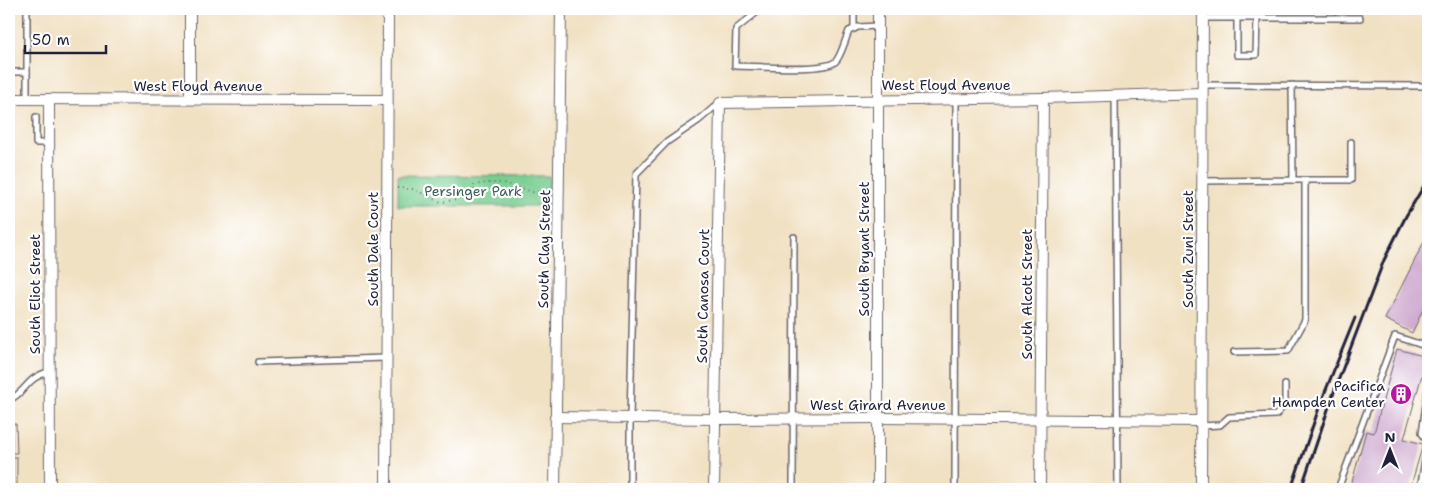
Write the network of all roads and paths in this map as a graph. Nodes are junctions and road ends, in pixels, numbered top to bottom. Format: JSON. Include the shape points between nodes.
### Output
{"nodes":[{"id":1,"x":27,"y":9,"type":"edge"},
{"id":2,"x":190,"y":9,"type":"edge"},
{"id":3,"x":388,"y":9,"type":"edge"},
{"id":4,"x":561,"y":9,"type":"edge"},
{"id":5,"x":761,"y":9,"type":"edge"},
{"id":6,"x":854,"y":9,"type":"edge"},
{"id":7,"x":878,"y":9,"type":"edge"},
{"id":8,"x":1203,"y":14,"type":"edge"},
{"id":9,"x":1236,"y":18,"type":"junction"},
{"id":10,"x":1257,"y":18,"type":"junction"},
{"id":11,"x":1360,"y":18,"type":"dead end"},
{"id":12,"x":878,"y":26,"type":"junction"},
{"id":13,"x":854,"y":29,"type":"junction"},
{"id":14,"x":9,"y":72,"type":"edge"},
{"id":15,"x":27,"y":72,"type":"junction"},
{"id":16,"x":1292,"y":85,"type":"junction"},
{"id":17,"x":1428,"y":86,"type":"edge"},
{"id":18,"x":1202,"y":89,"type":"junction"},
{"id":19,"x":1115,"y":96,"type":"junction"},
{"id":20,"x":956,"y":98,"type":"junction"},
{"id":21,"x":1043,"y":98,"type":"junction"},
{"id":22,"x":9,"y":99,"type":"edge"},
{"id":23,"x":27,"y":99,"type":"junction"},
{"id":24,"x":49,"y":99,"type":"junction"},
{"id":25,"x":878,"y":99,"type":"junction"},
{"id":26,"x":190,"y":100,"type":"junction"},
{"id":27,"x":387,"y":100,"type":"junction"},
{"id":28,"x":720,"y":103,"type":"junction"},
{"id":29,"x":36,"y":117,"type":"dead end"},
{"id":30,"x":1351,"y":142,"type":"dead end"},
{"id":31,"x":49,"y":143,"type":"junction"},
{"id":32,"x":1292,"y":180,"type":"junction"},
{"id":33,"x":1305,"y":180,"type":"junction"},
{"id":34,"x":1202,"y":181,"type":"junction"},
{"id":35,"x":387,"y":188,"type":"junction"},
{"id":36,"x":558,"y":191,"type":"junction"},
{"id":37,"x":794,"y":237,"type":"dead end"},
{"id":38,"x":1428,"y":347,"type":"edge"},
{"id":39,"x":1234,"y":352,"type":"dead end"},
{"id":40,"x":386,"y":358,"type":"junction"},
{"id":41,"x":258,"y":362,"type":"dead end"},
{"id":42,"x":49,"y":372,"type":"junction"},
{"id":43,"x":1285,"y":385,"type":"dead end"},
{"id":44,"x":1428,"y":390,"type":"edge"},
{"id":45,"x":9,"y":400,"type":"edge"},
{"id":46,"x":555,"y":417,"type":"junction"},
{"id":47,"x":630,"y":418,"type":"junction"},
{"id":48,"x":878,"y":418,"type":"junction"},
{"id":49,"x":794,"y":419,"type":"junction"},
{"id":50,"x":715,"y":420,"type":"junction"},
{"id":51,"x":956,"y":420,"type":"junction"},
{"id":52,"x":1040,"y":421,"type":"junction"},
{"id":53,"x":1118,"y":421,"type":"junction"},
{"id":54,"x":1201,"y":424,"type":"junction"},
{"id":55,"x":1428,"y":443,"type":"edge"},
{"id":56,"x":50,"y":489,"type":"edge"},
{"id":57,"x":386,"y":489,"type":"edge"},
{"id":58,"x":554,"y":489,"type":"edge"},
{"id":59,"x":630,"y":489,"type":"edge"},
{"id":60,"x":714,"y":489,"type":"edge"},
{"id":61,"x":793,"y":489,"type":"edge"},
{"id":62,"x":878,"y":489,"type":"edge"},
{"id":63,"x":956,"y":489,"type":"edge"},
{"id":64,"x":1040,"y":489,"type":"edge"},
{"id":65,"x":1118,"y":489,"type":"edge"},
{"id":66,"x":1201,"y":489,"type":"edge"},
{"id":67,"x":1338,"y":489,"type":"edge"},
{"id":68,"x":1420,"y":489,"type":"edge"}],
"edges":[{"from":1,"to":15,"type":"lane"},
{"from":2,"to":26,"type":"street"},
{"from":3,"to":27,"type":"street","name":"South Dale Court"},
{"from":4,"to":36,"type":"street","name":"South Clay Street"},
{"from":5,"to":13,"type":"lane","via":[[736,29],[735,66],[828,66],[839,57],[849,31]]},
{"from":6,"to":13,"type":"lane"},
{"from":7,"to":12,"type":"street","name":"South Bryant Street"},
{"from":8,"to":9,"type":"lane"},
{"from":8,"to":18,"type":"street","name":"South Zuni Street"},
{"from":9,"to":10,"type":"lane"},
{"from":9,"to":10,"type":"lane","via":[[1236,55],[1256,55]]},
{"from":10,"to":11,"type":"lane"},
{"from":12,"to":13,"type":"lane"},
{"from":12,"to":25,"type":"street","name":"South Bryant Street"},
{"from":14,"to":15,"type":"lane"},
{"from":15,"to":23,"type":"lane"},
{"from":16,"to":17,"type":"lane"},
{"from":16,"to":18,"type":"lane"},
{"from":16,"to":32,"type":"lane"},
{"from":18,"to":19,"type":"street","name":"West Floyd Avenue"},
{"from":18,"to":34,"type":"street","name":"South Zuni Street"},
{"from":19,"to":21,"type":"street","name":"West Floyd Avenue"},
{"from":19,"to":53,"type":"lane"},
{"from":20,"to":21,"type":"street","name":"West Floyd Avenue"},
{"from":20,"to":25,"type":"street","name":"West Floyd Avenue"},
{"from":20,"to":51,"type":"lane"},
{"from":21,"to":52,"type":"street","name":"South Alcott Street"},
{"from":22,"to":23,"type":"street","name":"West Floyd Avenue"},
{"from":23,"to":24,"type":"street","name":"West Floyd Avenue"},
{"from":24,"to":26,"type":"street","name":"West Floyd Avenue"},
{"from":24,"to":31,"type":"street","name":"South Eliot Street"},
{"from":25,"to":28,"type":"street","name":"West Floyd Avenue"},
{"from":25,"to":48,"type":"street","name":"South Bryant Street"},
{"from":26,"to":27,"type":"street","name":"West Floyd Avenue"},
{"from":27,"to":35,"type":"street","name":"South Dale Court"},
{"from":28,"to":47,"type":"lane","via":[[667,142],[636,174]]},
{"from":28,"to":50,"type":"street","name":"South Canosa Court"},
{"from":29,"to":31,"type":"lane","via":[[36,143]]},
{"from":30,"to":33,"type":"lane","via":[[1351,180]]},
{"from":31,"to":42,"type":"street","name":"South Eliot Street"},
{"from":32,"to":33,"type":"lane"},
{"from":32,"to":34,"type":"lane"},
{"from":33,"to":39,"type":"lane","via":[[1305,320],[1288,351]]},
{"from":34,"to":54,"type":"street","name":"South Zuni Street"},
{"from":35,"to":36,"type":"path","via":[[413,189],[441,202],[472,196],[474,185],[487,183],[503,183],[533,192]]},
{"from":35,"to":40,"type":"street","name":"South Dale Court"},
{"from":36,"to":46,"type":"street","name":"South Clay Street"},
{"from":37,"to":49,"type":"lane"},
{"from":38,"to":67,"type":"lane","via":[[1395,336]]},
{"from":40,"to":41,"type":"lane"},
{"from":40,"to":57,"type":"street","name":"South Dale Court"},
{"from":42,"to":45,"type":"lane","via":[[34,378]]},
{"from":42,"to":56,"type":"street","name":"South Eliot Street"},
{"from":43,"to":54,"type":"lane","via":[[1284,404],[1276,415],[1229,417],[1220,425]]},
{"from":44,"to":55,"type":"lane","via":[[1422,433]]},
{"from":46,"to":47,"type":"street","name":"West Girard Avenue"},
{"from":46,"to":58,"type":"street","name":"South Clay Street"},
{"from":47,"to":50,"type":"street","name":"West Girard Avenue"},
{"from":47,"to":59,"type":"lane"},
{"from":48,"to":49,"type":"street","name":"West Girard Avenue"},
{"from":48,"to":51,"type":"street","name":"West Girard Avenue"},
{"from":48,"to":62,"type":"street","name":"South Bryant Street"},
{"from":49,"to":50,"type":"street","name":"West Girard Avenue"},
{"from":49,"to":61,"type":"lane"},
{"from":50,"to":60,"type":"street","name":"South Canosa Court"},
{"from":51,"to":52,"type":"street","name":"West Girard Avenue"},
{"from":51,"to":63,"type":"lane"},
{"from":52,"to":53,"type":"street","name":"West Girard Avenue"},
{"from":52,"to":64,"type":"street","name":"South Alcott Street"},
{"from":53,"to":54,"type":"street","name":"West Girard Avenue"},
{"from":53,"to":65,"type":"lane"},
{"from":54,"to":66,"type":"street","name":"South Zuni Street"},
{"from":55,"to":68,"type":"lane"}]}
